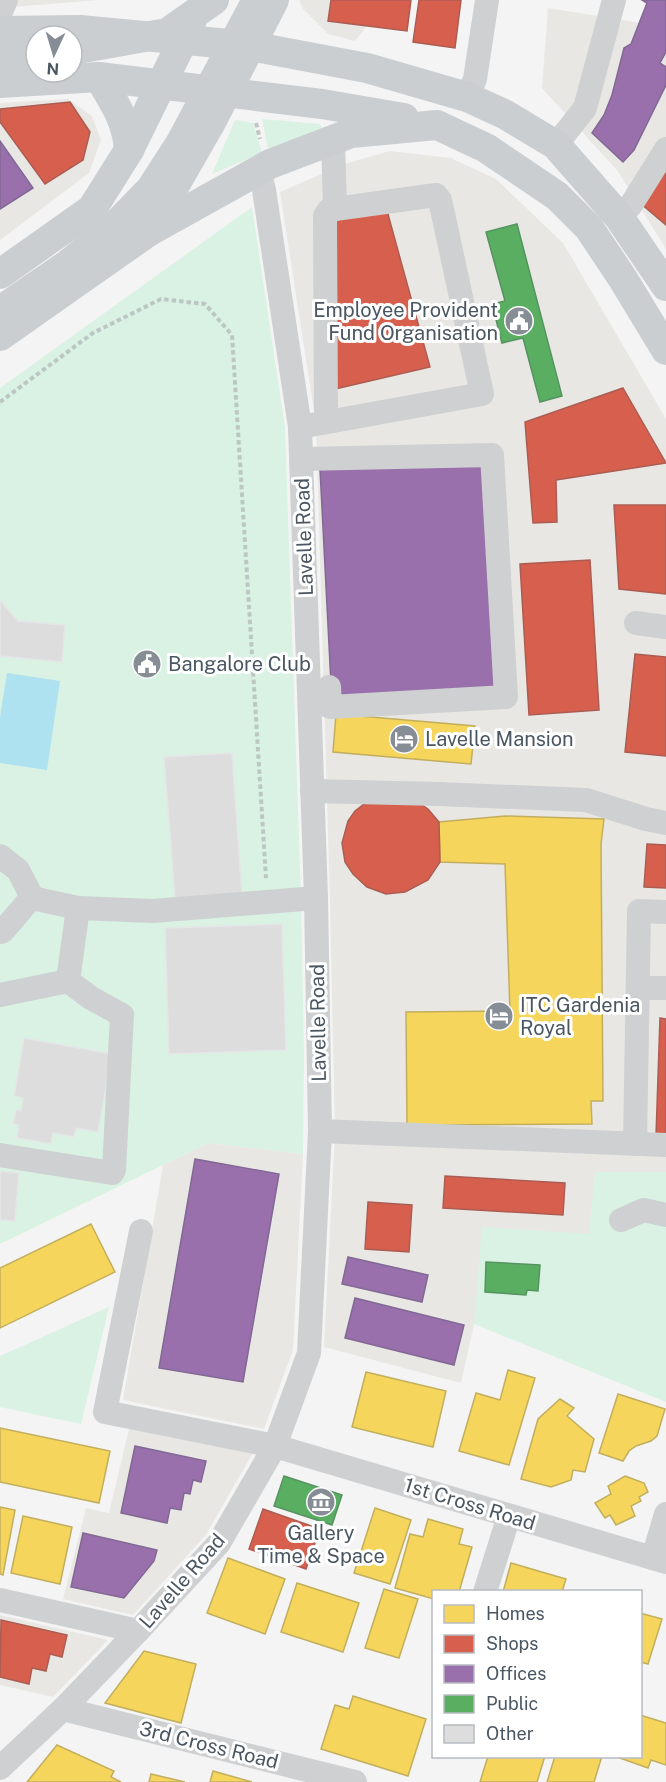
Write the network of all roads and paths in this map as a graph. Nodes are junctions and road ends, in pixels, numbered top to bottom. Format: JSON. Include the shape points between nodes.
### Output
{"nodes":[{"id":1,"x":6,"y":0,"type":"edge"},
{"id":2,"x":203,"y":0,"type":"edge"},
{"id":3,"x":214,"y":0,"type":"edge"},
{"id":4,"x":257,"y":0,"type":"edge"},
{"id":5,"x":274,"y":0,"type":"edge"},
{"id":6,"x":487,"y":0,"type":"edge"},
{"id":7,"x":614,"y":0,"type":"edge"},
{"id":8,"x":0,"y":14,"type":"edge"},
{"id":9,"x":0,"y":31,"type":"edge"},
{"id":10,"x":183,"y":40,"type":"junction"},
{"id":11,"x":250,"y":46,"type":"junction"},
{"id":12,"x":84,"y":48,"type":"edge"},
{"id":13,"x":24,"y":55,"type":"edge"},
{"id":14,"x":0,"y":56,"type":"edge"},
{"id":15,"x":99,"y":77,"type":"junction"},
{"id":16,"x":0,"y":83,"type":"edge"},
{"id":17,"x":160,"y":84,"type":"junction"},
{"id":18,"x":227,"y":92,"type":"junction"},
{"id":19,"x":466,"y":97,"type":"junction"},
{"id":20,"x":255,"y":116,"type":"dead end"},
{"id":21,"x":437,"y":125,"type":"junction"},
{"id":22,"x":333,"y":140,"type":"junction"},
{"id":23,"x":556,"y":145,"type":"junction"},
{"id":24,"x":666,"y":149,"type":"edge"},
{"id":25,"x":129,"y":150,"type":"junction"},
{"id":26,"x":260,"y":158,"type":"junction"},
{"id":27,"x":334,"y":209,"type":"junction"},
{"id":28,"x":619,"y":217,"type":"junction"},
{"id":29,"x":148,"y":232,"type":"junction"},
{"id":30,"x":0,"y":274,"type":"edge"},
{"id":31,"x":666,"y":286,"type":"edge"},
{"id":32,"x":0,"y":311,"type":"edge"},
{"id":33,"x":0,"y":336,"type":"edge"},
{"id":34,"x":666,"y":350,"type":"edge"},
{"id":35,"x":0,"y":402,"type":"edge"},
{"id":36,"x":329,"y":422,"type":"junction"},
{"id":37,"x":300,"y":427,"type":"junction"},
{"id":38,"x":361,"y":427,"type":"dead end"},
{"id":39,"x":301,"y":459,"type":"junction"},
{"id":40,"x":636,"y":623,"type":"dead end"},
{"id":41,"x":666,"y":627,"type":"edge"},
{"id":42,"x":322,"y":694,"type":"junction"},
{"id":43,"x":312,"y":791,"type":"junction"},
{"id":44,"x":666,"y":823,"type":"edge"},
{"id":45,"x":0,"y":856,"type":"edge"},
{"id":46,"x":32,"y":898,"type":"dead end"},
{"id":47,"x":316,"y":898,"type":"junction"},
{"id":48,"x":268,"y":902,"type":"junction"},
{"id":49,"x":78,"y":908,"type":"junction"},
{"id":50,"x":666,"y":912,"type":"edge"},
{"id":51,"x":0,"y":932,"type":"edge"},
{"id":52,"x":68,"y":981,"type":"junction"},
{"id":53,"x":639,"y":988,"type":"junction"},
{"id":54,"x":666,"y":988,"type":"edge"},
{"id":55,"x":0,"y":995,"type":"edge"},
{"id":56,"x":320,"y":1131,"type":"junction"},
{"id":57,"x":635,"y":1144,"type":"junction"},
{"id":58,"x":666,"y":1145,"type":"edge"},
{"id":59,"x":0,"y":1155,"type":"edge"},
{"id":60,"x":666,"y":1215,"type":"edge"},
{"id":61,"x":621,"y":1220,"type":"dead end"},
{"id":62,"x":141,"y":1231,"type":"dead end"},
{"id":63,"x":275,"y":1446,"type":"junction"},
{"id":64,"x":666,"y":1514,"type":"edge"},
{"id":65,"x":509,"y":1516,"type":"junction"},
{"id":66,"x":660,"y":1560,"type":"edge"},
{"id":67,"x":486,"y":1590,"type":"edge"},
{"id":68,"x":0,"y":1600,"type":"edge"},
{"id":69,"x":138,"y":1631,"type":"junction"},
{"id":70,"x":63,"y":1709,"type":"junction"},
{"id":71,"x":0,"y":1768,"type":"edge"},
{"id":72,"x":340,"y":1780,"type":"edge"}],
"edges":[{"from":1,"to":8,"type":"street"},
{"from":2,"to":10,"type":"main road"},
{"from":3,"to":12,"type":"main road","bridge":true,"via":[[167,33]]},
{"from":4,"to":32,"type":"main road","bridge":true,"via":[[180,144],[151,189],[116,225],[67,265]]},
{"from":5,"to":11,"type":"main road"},
{"from":6,"to":19,"type":"street","via":[[475,79]]},
{"from":7,"to":23,"type":"street","via":[[585,108]]},
{"from":9,"to":10,"type":"main road","via":[[80,30]]},
{"from":10,"to":11,"type":"main road"},
{"from":10,"to":17,"type":"main road"},
{"from":11,"to":18,"type":"main road"},
{"from":11,"to":19,"type":"main road","via":[[367,68]]},
{"from":13,"to":14,"type":"main road"},
{"from":15,"to":16,"type":"main road"},
{"from":15,"to":17,"type":"main road"},
{"from":15,"to":25,"type":"main road","via":[[128,132]]},
{"from":17,"to":18,"type":"main road"},
{"from":17,"to":25,"type":"main road"},
{"from":18,"to":21,"type":"main road","via":[[357,109]]},
{"from":18,"to":29,"type":"main road"},
{"from":19,"to":23,"type":"main road"},
{"from":20,"to":26,"type":"path"},
{"from":21,"to":22,"type":"main road","via":[[351,133]]},
{"from":21,"to":34,"type":"main road","via":[[486,148],[557,196],[589,228]]},
{"from":22,"to":26,"type":"main road","via":[[270,164]]},
{"from":22,"to":27,"type":"street"},
{"from":23,"to":28,"type":"main road"},
{"from":24,"to":28,"type":"street","via":[[631,205]]},
{"from":25,"to":30,"type":"main road","via":[[93,209]]},
{"from":26,"to":29,"type":"main road"},
{"from":26,"to":37,"type":"street","name":"Lavelle Road"},
{"from":27,"to":36,"type":"street","via":[[329,210],[324,222]]},
{"from":27,"to":36,"type":"street","via":[[434,195],[439,198],[482,394]]},
{"from":28,"to":31,"type":"main road"},
{"from":29,"to":33,"type":"main road"},
{"from":35,"to":48,"type":"path","via":[[93,333],[161,299],[205,304],[232,335]]},
{"from":36,"to":37,"type":"street"},
{"from":36,"to":38,"type":"street","via":[[348,431]]},
{"from":37,"to":39,"type":"street","name":"Lavelle Road"},
{"from":39,"to":42,"type":"street","name":"Lavelle Road"},
{"from":39,"to":42,"type":"street","via":[[492,455],[506,698],[330,706]]},
{"from":40,"to":41,"type":"street"},
{"from":42,"to":43,"type":"street","name":"Lavelle Road"},
{"from":43,"to":44,"type":"street","via":[[586,800]]},
{"from":43,"to":47,"type":"street","name":"Lavelle Road"},
{"from":45,"to":51,"type":"street","via":[[18,870],[32,897]]},
{"from":46,"to":49,"type":"street"},
{"from":47,"to":48,"type":"street"},
{"from":47,"to":56,"type":"street","name":"Lavelle Road"},
{"from":48,"to":49,"type":"street","via":[[153,911]]},
{"from":49,"to":52,"type":"street"},
{"from":50,"to":53,"type":"street","via":[[639,911]]},
{"from":52,"to":55,"type":"street"},
{"from":52,"to":59,"type":"street","via":[[122,1015],[114,1170],[112,1173]]},
{"from":53,"to":54,"type":"street"},
{"from":53,"to":57,"type":"street"},
{"from":56,"to":57,"type":"street"},
{"from":56,"to":63,"type":"street","name":"Lavelle Road","via":[[309,1353]]},
{"from":57,"to":58,"type":"street"},
{"from":60,"to":61,"type":"street","via":[[644,1210]]},
{"from":62,"to":63,"type":"street","name":"1st Cross Road","via":[[105,1412]]},
{"from":63,"to":65,"type":"street","name":"1st Cross Road"},
{"from":63,"to":69,"type":"street","name":"Lavelle Road","via":[[219,1543]]},
{"from":64,"to":66,"type":"street"},
{"from":65,"to":66,"type":"street","name":"1st Cross Road"},
{"from":65,"to":67,"type":"street"},
{"from":68,"to":69,"type":"street"},
{"from":69,"to":70,"type":"street","name":"Lavelle Road"},
{"from":70,"to":71,"type":"street","name":"Lavelle Road"},
{"from":70,"to":72,"type":"street","name":"3rd Cross Road"}]}
